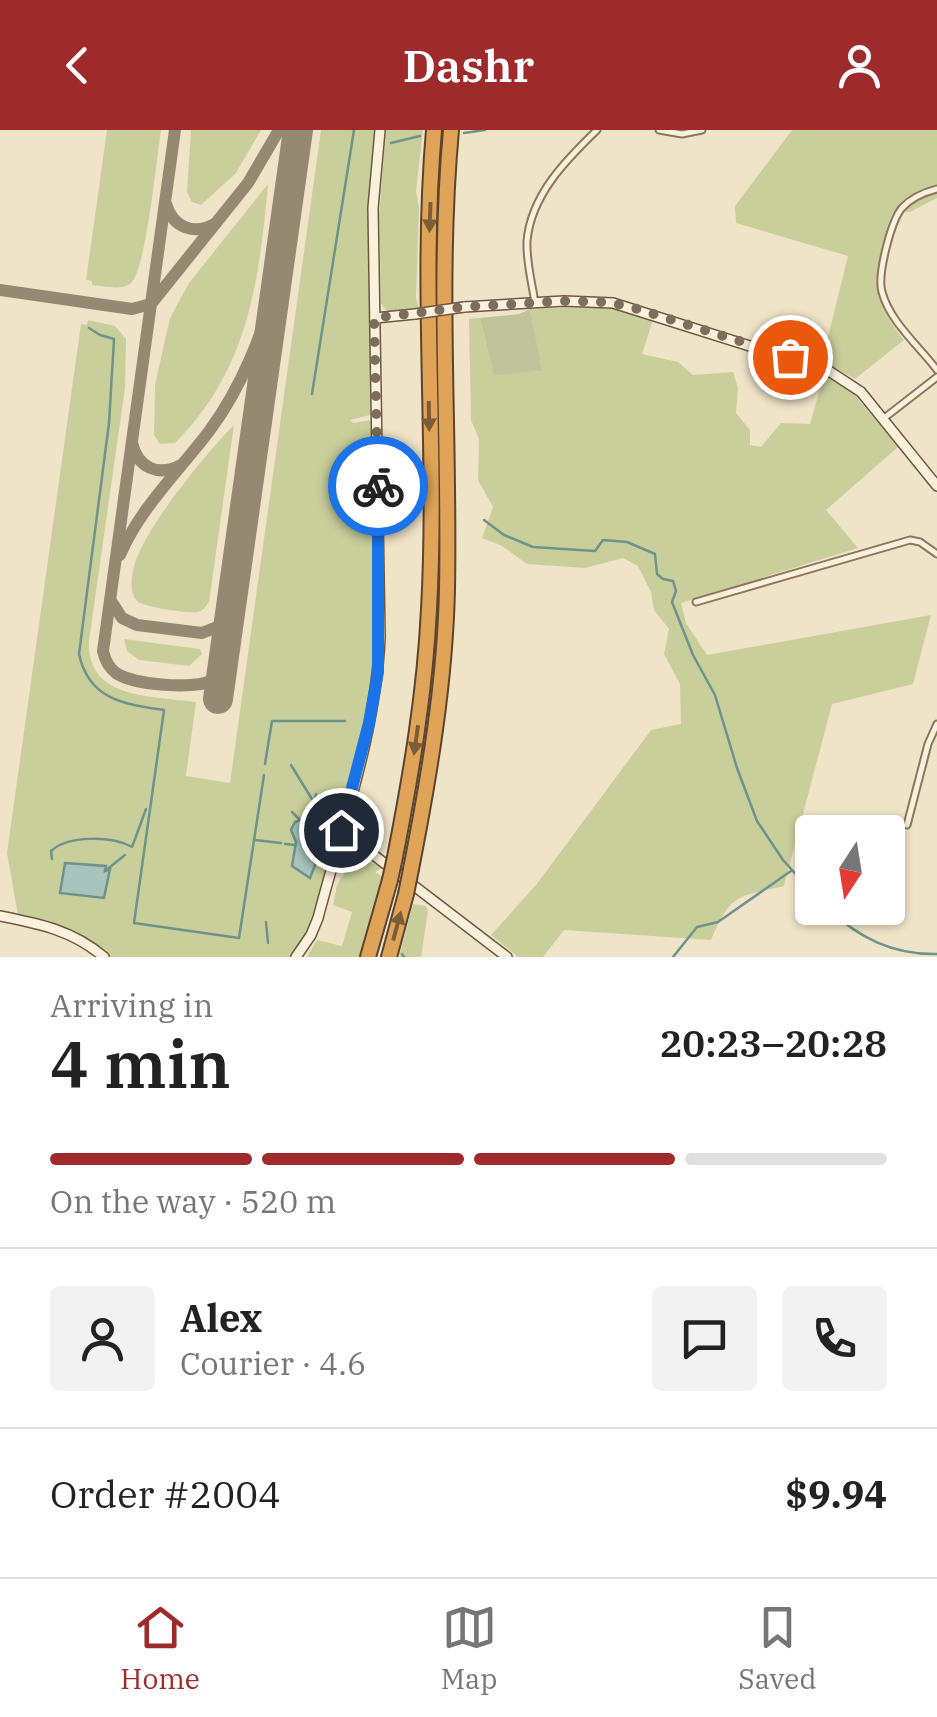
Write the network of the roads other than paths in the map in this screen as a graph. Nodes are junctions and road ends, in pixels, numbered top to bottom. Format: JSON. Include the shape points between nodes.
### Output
{"nodes":[{"id":1,"x":380,"y":130,"type":"edge"},
{"id":2,"x":434,"y":130,"type":"edge"},
{"id":3,"x":451,"y":130,"type":"edge"},
{"id":4,"x":597,"y":130,"type":"edge"},
{"id":5,"x":659,"y":130,"type":"edge"},
{"id":6,"x":702,"y":130,"type":"edge"},
{"id":7,"x":937,"y":189,"type":"edge"},
{"id":8,"x":534,"y":303,"type":"junction"},
{"id":9,"x":374,"y":318,"type":"junction"},
{"id":10,"x":937,"y":374,"type":"edge"},
{"id":11,"x":882,"y":419,"type":"junction"},
{"id":12,"x":937,"y":486,"type":"edge"},
{"id":13,"x":937,"y":554,"type":"edge"},
{"id":14,"x":696,"y":602,"type":"dead end"},
{"id":15,"x":937,"y":724,"type":"edge"},
{"id":16,"x":907,"y":825,"type":"dead end"},
{"id":17,"x":341,"y":830,"type":"junction"},
{"id":18,"x":0,"y":916,"type":"edge"},
{"id":19,"x":104,"y":957,"type":"edge"},
{"id":20,"x":296,"y":957,"type":"edge"},
{"id":21,"x":368,"y":957,"type":"edge"},
{"id":22,"x":389,"y":957,"type":"edge"},
{"id":23,"x":507,"y":957,"type":"edge"}],
"edges":[{"from":1,"to":9,"type":"street","via":[[373,187]]},
{"from":2,"to":21,"type":"highway","one_way":true,"bridge":true,"via":[[429,609],[418,732]]},
{"from":22,"to":3,"type":"highway","one_way":true,"bridge":true,"via":[[434,734],[447,592],[444,314]]},
{"from":4,"to":8,"type":"street","via":[[555,174],[534,213],[527,247]]},
{"from":5,"to":6,"type":"street"},
{"from":7,"to":10,"type":"street","via":[[907,202],[898,215],[881,289]]},
{"from":8,"to":9,"type":"street","bridge":true},
{"from":8,"to":11,"type":"street","via":[[613,303],[802,361],[847,381]]},
{"from":9,"to":17,"type":"street","via":[[380,651]]},
{"from":10,"to":11,"type":"street"},
{"from":11,"to":12,"type":"street"},
{"from":13,"to":14,"type":"street","via":[[910,540]]},
{"from":15,"to":16,"type":"street"},
{"from":17,"to":20,"type":"street","via":[[316,926]]},
{"from":17,"to":23,"type":"street"},
{"from":18,"to":19,"type":"street","via":[[70,933]]}]}
